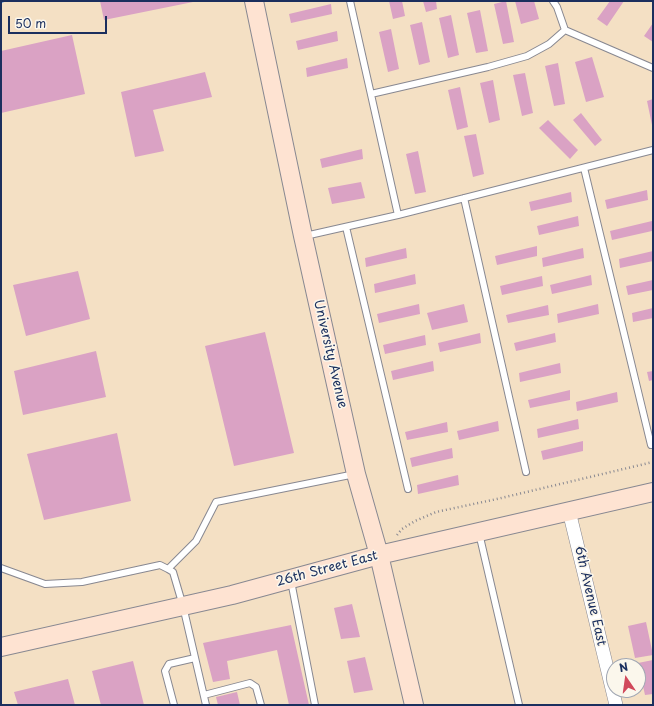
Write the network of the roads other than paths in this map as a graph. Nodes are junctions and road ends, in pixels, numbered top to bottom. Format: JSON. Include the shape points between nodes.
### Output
{"nodes":[{"id":1,"x":254,"y":1,"type":"edge"},
{"id":2,"x":350,"y":1,"type":"edge"},
{"id":3,"x":553,"y":1,"type":"edge"},
{"id":4,"x":565,"y":30,"type":"junction"},
{"id":5,"x":653,"y":68,"type":"edge"},
{"id":6,"x":371,"y":94,"type":"junction"},
{"id":7,"x":653,"y":150,"type":"edge"},
{"id":8,"x":584,"y":168,"type":"junction"},
{"id":9,"x":464,"y":198,"type":"junction"},
{"id":10,"x":398,"y":215,"type":"junction"},
{"id":11,"x":346,"y":227,"type":"junction"},
{"id":12,"x":304,"y":236,"type":"junction"},
{"id":13,"x":651,"y":445,"type":"dead end"},
{"id":14,"x":526,"y":472,"type":"dead end"},
{"id":15,"x":356,"y":474,"type":"junction"},
{"id":16,"x":408,"y":489,"type":"dead end"},
{"id":17,"x":653,"y":492,"type":"edge"},
{"id":18,"x":570,"y":511,"type":"junction"},
{"id":19,"x":479,"y":532,"type":"junction"},
{"id":20,"x":379,"y":555,"type":"junction"},
{"id":21,"x":1,"y":568,"type":"edge"},
{"id":22,"x":168,"y":569,"type":"junction"},
{"id":23,"x":290,"y":580,"type":"junction"},
{"id":24,"x":183,"y":606,"type":"junction"},
{"id":25,"x":1,"y":647,"type":"edge"},
{"id":26,"x":195,"y":658,"type":"junction"},
{"id":27,"x":204,"y":695,"type":"junction"},
{"id":28,"x":174,"y":705,"type":"edge"},
{"id":29,"x":206,"y":705,"type":"edge"},
{"id":30,"x":261,"y":705,"type":"edge"},
{"id":31,"x":315,"y":705,"type":"edge"},
{"id":32,"x":414,"y":705,"type":"edge"},
{"id":33,"x":519,"y":705,"type":"edge"},
{"id":34,"x":616,"y":705,"type":"edge"}],
"edges":[{"from":1,"to":12,"type":"street","name":"University Avenue"},
{"from":2,"to":6,"type":"lane"},
{"from":3,"to":4,"type":"lane"},
{"from":4,"to":5,"type":"lane"},
{"from":4,"to":6,"type":"lane","via":[[549,44],[527,56]]},
{"from":6,"to":10,"type":"lane"},
{"from":7,"to":8,"type":"lane"},
{"from":8,"to":9,"type":"lane"},
{"from":8,"to":13,"type":"lane"},
{"from":9,"to":10,"type":"lane"},
{"from":9,"to":14,"type":"lane"},
{"from":10,"to":11,"type":"lane"},
{"from":11,"to":12,"type":"lane"},
{"from":11,"to":16,"type":"lane"},
{"from":12,"to":15,"type":"street","name":"University Avenue"},
{"from":15,"to":20,"type":"street","name":"University Avenue"},
{"from":15,"to":22,"type":"lane","via":[[216,502],[196,541]]},
{"from":17,"to":18,"type":"street","name":"26th Street East"},
{"from":18,"to":19,"type":"street","name":"26th Street East"},
{"from":18,"to":34,"type":"street","name":"6th Avenue East"},
{"from":19,"to":20,"type":"street","name":"26th Street East"},
{"from":19,"to":33,"type":"lane"},
{"from":20,"to":23,"type":"street","name":"26th Street East"},
{"from":20,"to":32,"type":"street","name":"University Avenue"},
{"from":21,"to":22,"type":"lane","via":[[45,584],[82,582],[160,565]]},
{"from":22,"to":24,"type":"lane","via":[[173,572]]},
{"from":23,"to":24,"type":"street","name":"26th Street East"},
{"from":23,"to":31,"type":"lane"},
{"from":24,"to":25,"type":"street","name":"26th Street East"},
{"from":24,"to":26,"type":"lane"},
{"from":26,"to":27,"type":"lane"},
{"from":26,"to":28,"type":"lane","via":[[169,664],[165,671]]},
{"from":27,"to":29,"type":"lane"},
{"from":27,"to":30,"type":"lane","via":[[250,683],[256,687]]}]}
